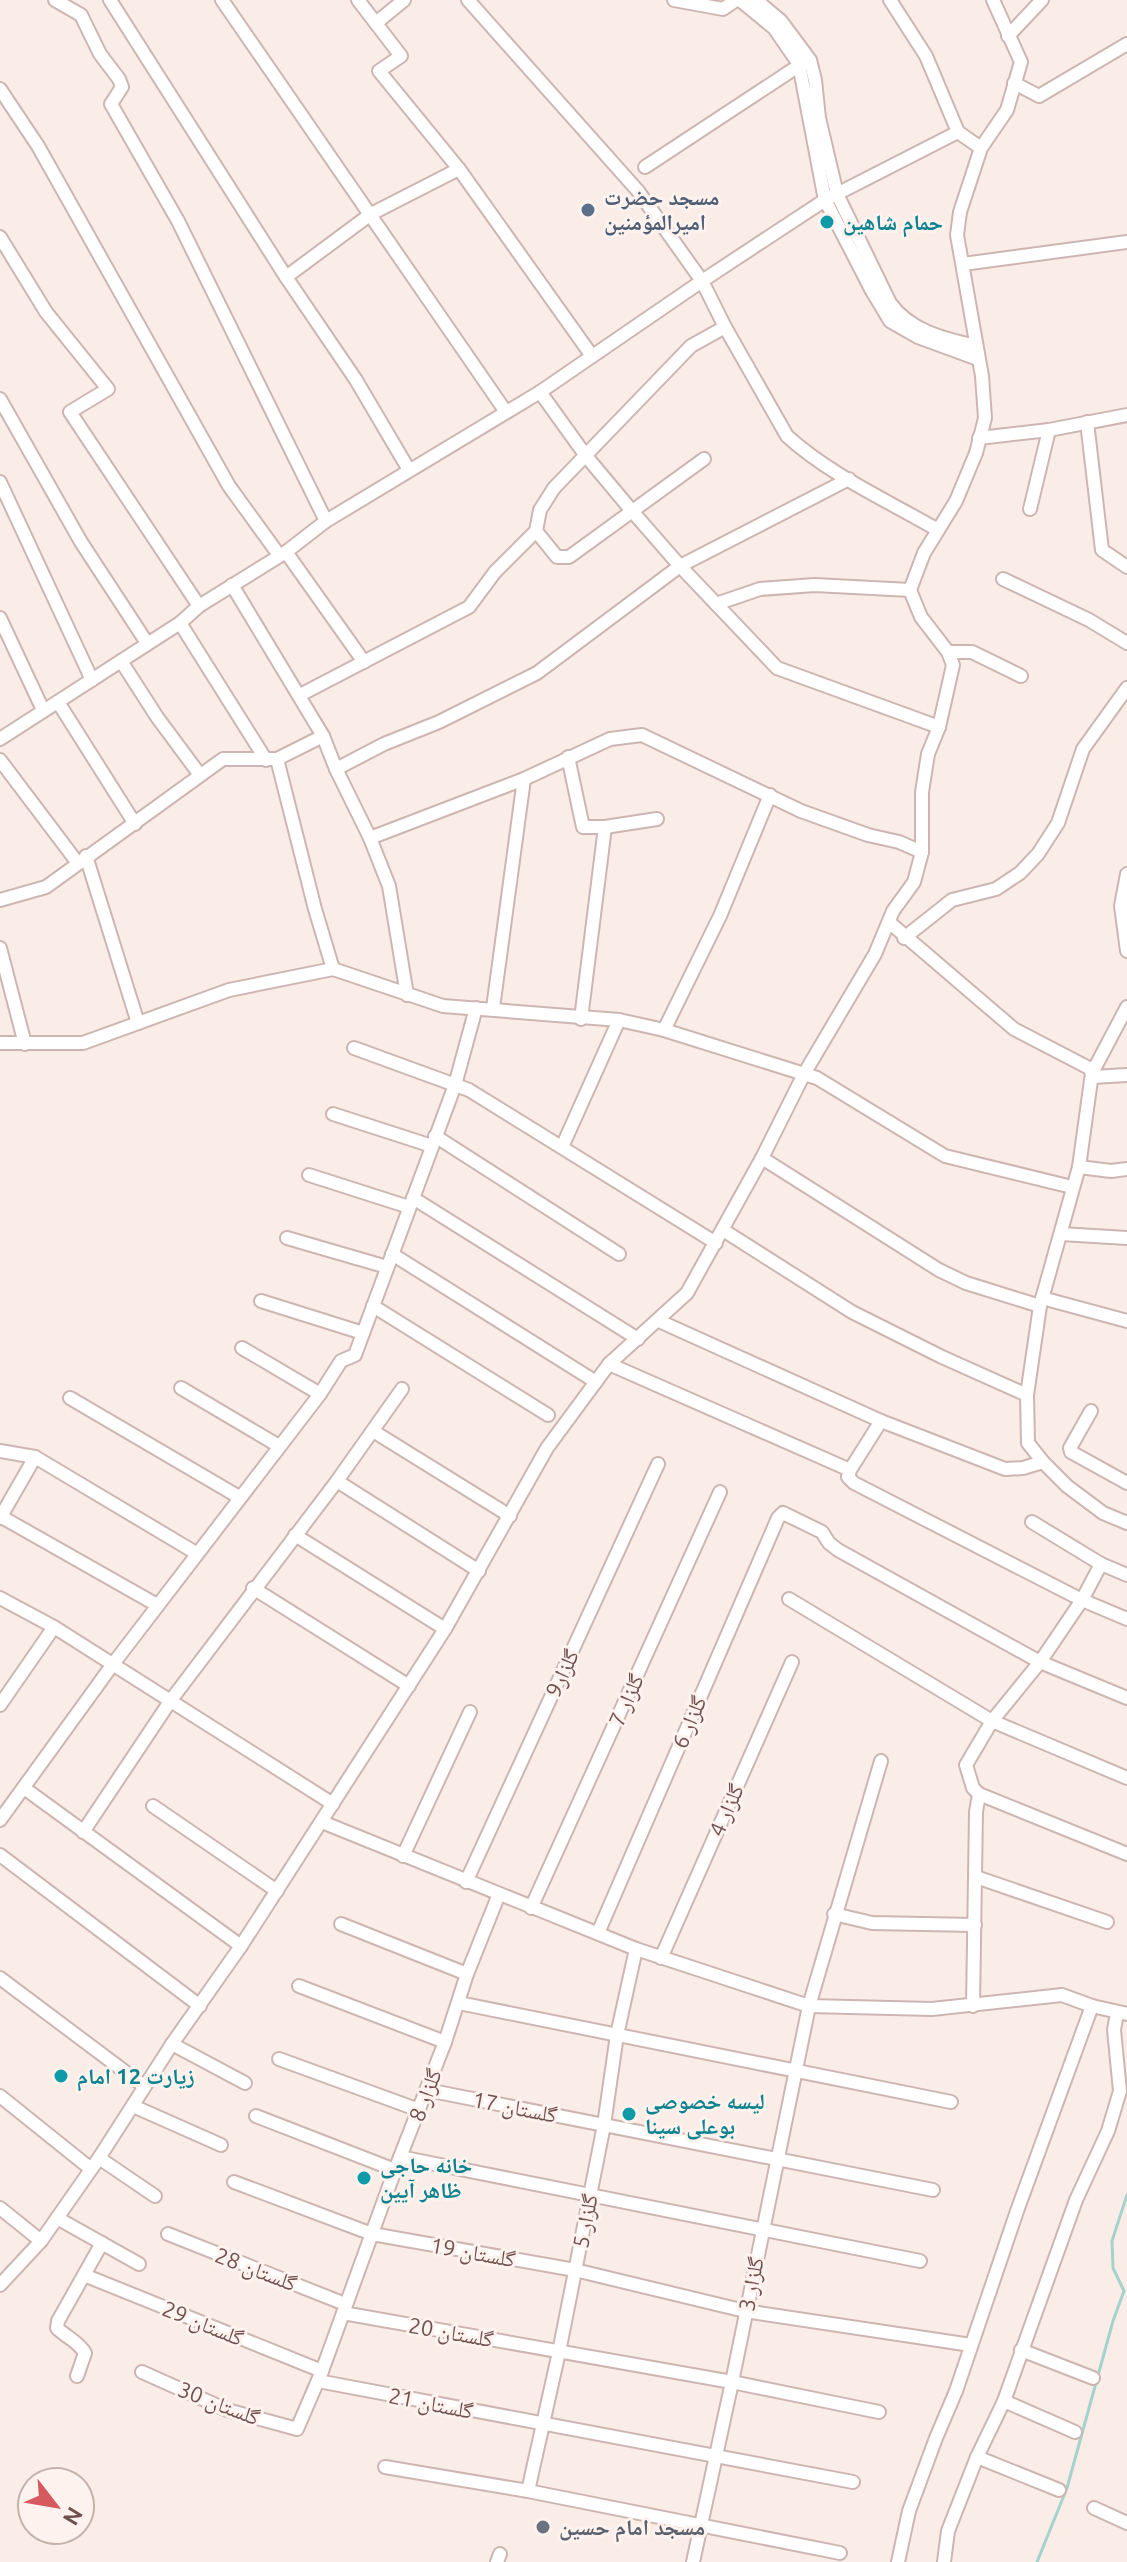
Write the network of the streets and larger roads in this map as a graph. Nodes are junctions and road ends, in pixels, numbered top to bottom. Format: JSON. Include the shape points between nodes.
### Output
{"nodes":[{"id":1,"x":55,"y":0,"type":"edge"},
{"id":2,"x":110,"y":0,"type":"edge"},
{"id":3,"x":222,"y":0,"type":"edge"},
{"id":4,"x":358,"y":0,"type":"edge"},
{"id":5,"x":404,"y":0,"type":"edge"},
{"id":6,"x":468,"y":0,"type":"edge"},
{"id":7,"x":674,"y":0,"type":"edge"},
{"id":8,"x":740,"y":0,"type":"edge"},
{"id":9,"x":756,"y":0,"type":"edge"},
{"id":10,"x":890,"y":0,"type":"edge"},
{"id":11,"x":993,"y":0,"type":"edge"},
{"id":12,"x":1042,"y":0,"type":"edge"},
{"id":13,"x":376,"y":23,"type":"junction"},
{"id":14,"x":1008,"y":36,"type":"junction"},
{"id":15,"x":1127,"y":44,"type":"edge"},
{"id":16,"x":805,"y":62,"type":"junction"},
{"id":17,"x":1014,"y":83,"type":"junction"},
{"id":18,"x":0,"y":89,"type":"edge"},
{"id":19,"x":958,"y":132,"type":"junction"},
{"id":20,"x":981,"y":148,"type":"junction"},
{"id":21,"x":645,"y":167,"type":"dead end"},
{"id":22,"x":459,"y":169,"type":"junction"},
{"id":23,"x":831,"y":197,"type":"junction"},
{"id":24,"x":371,"y":214,"type":"junction"},
{"id":25,"x":0,"y":237,"type":"edge"},
{"id":26,"x":1127,"y":242,"type":"edge"},
{"id":27,"x":963,"y":264,"type":"junction"},
{"id":28,"x":286,"y":277,"type":"junction"},
{"id":29,"x":702,"y":281,"type":"junction"},
{"id":30,"x":725,"y":327,"type":"junction"},
{"id":31,"x":977,"y":352,"type":"junction"},
{"id":32,"x":592,"y":356,"type":"junction"},
{"id":33,"x":540,"y":392,"type":"junction"},
{"id":34,"x":0,"y":399,"type":"edge"},
{"id":35,"x":506,"y":412,"type":"junction"},
{"id":36,"x":1127,"y":415,"type":"edge"},
{"id":37,"x":1087,"y":422,"type":"junction"},
{"id":38,"x":1049,"y":430,"type":"junction"},
{"id":39,"x":979,"y":438,"type":"junction"},
{"id":40,"x":586,"y":456,"type":"junction"},
{"id":41,"x":704,"y":459,"type":"dead end"},
{"id":42,"x":409,"y":470,"type":"junction"},
{"id":43,"x":849,"y":479,"type":"junction"},
{"id":44,"x":0,"y":482,"type":"edge"},
{"id":45,"x":1030,"y":509,"type":"dead end"},
{"id":46,"x":632,"y":511,"type":"junction"},
{"id":47,"x":326,"y":521,"type":"junction"},
{"id":48,"x":938,"y":530,"type":"junction"},
{"id":49,"x":536,"y":531,"type":"junction"},
{"id":50,"x":283,"y":554,"type":"junction"},
{"id":51,"x":680,"y":566,"type":"junction"},
{"id":52,"x":1127,"y":567,"type":"edge"},
{"id":53,"x":1003,"y":579,"type":"dead end"},
{"id":54,"x":232,"y":585,"type":"junction"},
{"id":55,"x":910,"y":590,"type":"junction"},
{"id":56,"x":716,"y":604,"type":"junction"},
{"id":57,"x":199,"y":606,"type":"junction"},
{"id":58,"x":0,"y":618,"type":"edge"},
{"id":59,"x":180,"y":623,"type":"junction"},
{"id":60,"x":147,"y":643,"type":"junction"},
{"id":61,"x":1127,"y":643,"type":"edge"},
{"id":62,"x":948,"y":652,"type":"junction"},
{"id":63,"x":121,"y":661,"type":"junction"},
{"id":64,"x":364,"y":662,"type":"junction"},
{"id":65,"x":1021,"y":676,"type":"dead end"},
{"id":66,"x":92,"y":680,"type":"junction"},
{"id":67,"x":1127,"y":688,"type":"edge"},
{"id":68,"x":300,"y":695,"type":"junction"},
{"id":69,"x":58,"y":702,"type":"junction"},
{"id":70,"x":43,"y":710,"type":"junction"},
{"id":71,"x":939,"y":727,"type":"junction"},
{"id":72,"x":323,"y":736,"type":"junction"},
{"id":73,"x":0,"y":739,"type":"edge"},
{"id":74,"x":568,"y":757,"type":"junction"},
{"id":75,"x":272,"y":759,"type":"junction"},
{"id":76,"x":0,"y":760,"type":"edge"},
{"id":77,"x":336,"y":769,"type":"junction"},
{"id":78,"x":200,"y":775,"type":"junction"},
{"id":79,"x":524,"y":779,"type":"junction"},
{"id":80,"x":770,"y":795,"type":"junction"},
{"id":81,"x":657,"y":819,"type":"dead end"},
{"id":82,"x":135,"y":824,"type":"junction"},
{"id":83,"x":605,"y":827,"type":"junction"},
{"id":84,"x":370,"y":838,"type":"junction"},
{"id":85,"x":922,"y":852,"type":"junction"},
{"id":86,"x":82,"y":859,"type":"junction"},
{"id":87,"x":1127,"y":874,"type":"edge"},
{"id":88,"x":2,"y":896,"type":"edge"},
{"id":89,"x":1124,"y":907,"type":"edge"},
{"id":90,"x":890,"y":923,"type":"junction"},
{"id":91,"x":904,"y":938,"type":"junction"},
{"id":92,"x":0,"y":948,"type":"edge"},
{"id":93,"x":1127,"y":951,"type":"edge"},
{"id":94,"x":333,"y":969,"type":"junction"},
{"id":95,"x":407,"y":995,"type":"junction"},
{"id":96,"x":1127,"y":1007,"type":"edge"},
{"id":97,"x":476,"y":1008,"type":"junction"},
{"id":98,"x":493,"y":1008,"type":"junction"},
{"id":99,"x":581,"y":1019,"type":"junction"},
{"id":100,"x":619,"y":1020,"type":"junction"},
{"id":101,"x":138,"y":1023,"type":"junction"},
{"id":102,"x":664,"y":1030,"type":"junction"},
{"id":103,"x":0,"y":1043,"type":"edge"},
{"id":104,"x":25,"y":1044,"type":"junction"},
{"id":105,"x":354,"y":1048,"type":"dead end"},
{"id":106,"x":804,"y":1074,"type":"junction"},
{"id":107,"x":1092,"y":1075,"type":"junction"},
{"id":108,"x":1127,"y":1075,"type":"edge"},
{"id":109,"x":455,"y":1085,"type":"junction"},
{"id":110,"x":333,"y":1114,"type":"dead end"},
{"id":111,"x":434,"y":1141,"type":"junction"},
{"id":112,"x":562,"y":1147,"type":"junction"},
{"id":113,"x":762,"y":1158,"type":"junction"},
{"id":114,"x":1079,"y":1167,"type":"junction"},
{"id":115,"x":1127,"y":1169,"type":"edge"},
{"id":116,"x":309,"y":1175,"type":"dead end"},
{"id":117,"x":1072,"y":1187,"type":"junction"},
{"id":118,"x":411,"y":1202,"type":"junction"},
{"id":119,"x":723,"y":1230,"type":"junction"},
{"id":120,"x":1061,"y":1234,"type":"junction"},
{"id":121,"x":287,"y":1238,"type":"dead end"},
{"id":122,"x":1127,"y":1238,"type":"edge"},
{"id":123,"x":716,"y":1243,"type":"junction"},
{"id":124,"x":392,"y":1254,"type":"junction"},
{"id":125,"x":619,"y":1254,"type":"dead end"},
{"id":126,"x":387,"y":1267,"type":"junction"},
{"id":127,"x":261,"y":1301,"type":"dead end"},
{"id":128,"x":1041,"y":1302,"type":"junction"},
{"id":129,"x":373,"y":1306,"type":"junction"},
{"id":130,"x":659,"y":1321,"type":"junction"},
{"id":131,"x":1127,"y":1321,"type":"edge"},
{"id":132,"x":363,"y":1333,"type":"junction"},
{"id":133,"x":638,"y":1339,"type":"junction"},
{"id":134,"x":242,"y":1348,"type":"dead end"},
{"id":135,"x":609,"y":1364,"type":"junction"},
{"id":136,"x":596,"y":1382,"type":"junction"},
{"id":137,"x":181,"y":1388,"type":"dead end"},
{"id":138,"x":402,"y":1389,"type":"dead end"},
{"id":139,"x":320,"y":1394,"type":"junction"},
{"id":140,"x":1027,"y":1395,"type":"junction"},
{"id":141,"x":70,"y":1398,"type":"dead end"},
{"id":142,"x":1091,"y":1411,"type":"dead end"},
{"id":143,"x":548,"y":1415,"type":"dead end"},
{"id":144,"x":881,"y":1421,"type":"junction"},
{"id":145,"x":373,"y":1431,"type":"junction"},
{"id":146,"x":279,"y":1446,"type":"junction"},
{"id":147,"x":0,"y":1451,"type":"edge"},
{"id":148,"x":35,"y":1457,"type":"junction"},
{"id":149,"x":1043,"y":1462,"type":"junction"},
{"id":150,"x":658,"y":1464,"type":"dead end"},
{"id":151,"x":850,"y":1470,"type":"junction"},
{"id":152,"x":337,"y":1481,"type":"junction"},
{"id":153,"x":1127,"y":1483,"type":"edge"},
{"id":154,"x":720,"y":1492,"type":"dead end"},
{"id":155,"x":239,"y":1497,"type":"junction"},
{"id":156,"x":510,"y":1516,"type":"junction"},
{"id":157,"x":0,"y":1517,"type":"edge"},
{"id":158,"x":1032,"y":1522,"type":"dead end"},
{"id":159,"x":1127,"y":1523,"type":"edge"},
{"id":160,"x":295,"y":1535,"type":"junction"},
{"id":161,"x":196,"y":1553,"type":"junction"},
{"id":162,"x":1101,"y":1564,"type":"junction"},
{"id":163,"x":479,"y":1571,"type":"junction"},
{"id":164,"x":1127,"y":1575,"type":"edge"},
{"id":165,"x":253,"y":1588,"type":"junction"},
{"id":166,"x":0,"y":1598,"type":"edge"},
{"id":167,"x":789,"y":1599,"type":"dead end"},
{"id":168,"x":1082,"y":1600,"type":"junction"},
{"id":169,"x":157,"y":1605,"type":"junction"},
{"id":170,"x":1127,"y":1619,"type":"edge"},
{"id":171,"x":54,"y":1627,"type":"junction"},
{"id":172,"x":445,"y":1629,"type":"junction"},
{"id":173,"x":792,"y":1662,"type":"dead end"},
{"id":174,"x":1040,"y":1662,"type":"junction"},
{"id":175,"x":113,"y":1664,"type":"junction"},
{"id":176,"x":409,"y":1686,"type":"junction"},
{"id":177,"x":1127,"y":1698,"type":"edge"},
{"id":178,"x":171,"y":1700,"type":"junction"},
{"id":179,"x":0,"y":1705,"type":"edge"},
{"id":180,"x":470,"y":1712,"type":"dead end"},
{"id":181,"x":992,"y":1721,"type":"junction"},
{"id":182,"x":881,"y":1761,"type":"dead end"},
{"id":183,"x":1127,"y":1778,"type":"edge"},
{"id":184,"x":24,"y":1788,"type":"junction"},
{"id":185,"x":979,"y":1794,"type":"junction"},
{"id":186,"x":333,"y":1804,"type":"junction"},
{"id":187,"x":153,"y":1806,"type":"dead end"},
{"id":188,"x":0,"y":1820,"type":"edge"},
{"id":189,"x":322,"y":1822,"type":"junction"},
{"id":190,"x":83,"y":1832,"type":"junction"},
{"id":191,"x":1127,"y":1854,"type":"edge"},
{"id":192,"x":0,"y":1855,"type":"edge"},
{"id":193,"x":403,"y":1856,"type":"junction"},
{"id":194,"x":976,"y":1877,"type":"junction"},
{"id":195,"x":466,"y":1882,"type":"junction"},
{"id":196,"x":277,"y":1891,"type":"junction"},
{"id":197,"x":499,"y":1894,"type":"junction"},
{"id":198,"x":531,"y":1908,"type":"junction"},
{"id":199,"x":834,"y":1914,"type":"junction"},
{"id":200,"x":1107,"y":1922,"type":"dead end"},
{"id":201,"x":341,"y":1924,"type":"dead end"},
{"id":202,"x":975,"y":1925,"type":"junction"},
{"id":203,"x":598,"y":1933,"type":"junction"},
{"id":204,"x":241,"y":1946,"type":"junction"},
{"id":205,"x":636,"y":1949,"type":"junction"},
{"id":206,"x":661,"y":1958,"type":"junction"},
{"id":207,"x":467,"y":1974,"type":"junction"},
{"id":208,"x":0,"y":1978,"type":"edge"},
{"id":209,"x":299,"y":1986,"type":"dead end"},
{"id":210,"x":459,"y":2003,"type":"junction"},
{"id":211,"x":200,"y":2006,"type":"junction"},
{"id":212,"x":809,"y":2006,"type":"junction"},
{"id":213,"x":973,"y":2006,"type":"junction"},
{"id":214,"x":1092,"y":2006,"type":"junction"},
{"id":215,"x":1122,"y":2013,"type":"edge"},
{"id":216,"x":617,"y":2035,"type":"junction"},
{"id":217,"x":445,"y":2042,"type":"junction"},
{"id":218,"x":172,"y":2044,"type":"junction"},
{"id":219,"x":279,"y":2059,"type":"dead end"},
{"id":220,"x":794,"y":2071,"type":"junction"},
{"id":221,"x":245,"y":2083,"type":"dead end"},
{"id":222,"x":144,"y":2086,"type":"junction"},
{"id":223,"x":427,"y":2090,"type":"junction"},
{"id":224,"x":0,"y":2096,"type":"edge"},
{"id":225,"x":951,"y":2102,"type":"dead end"},
{"id":226,"x":133,"y":2106,"type":"junction"},
{"id":227,"x":419,"y":2110,"type":"junction"},
{"id":228,"x":256,"y":2116,"type":"dead end"},
{"id":229,"x":604,"y":2125,"type":"junction"},
{"id":230,"x":221,"y":2145,"type":"dead end"},
{"id":231,"x":776,"y":2160,"type":"junction"},
{"id":232,"x":95,"y":2163,"type":"junction"},
{"id":233,"x":397,"y":2164,"type":"junction"},
{"id":234,"x":234,"y":2182,"type":"dead end"},
{"id":235,"x":933,"y":2190,"type":"dead end"},
{"id":236,"x":590,"y":2195,"type":"junction"},
{"id":237,"x":155,"y":2196,"type":"dead end"},
{"id":238,"x":0,"y":2208,"type":"edge"},
{"id":239,"x":57,"y":2218,"type":"junction"},
{"id":240,"x":762,"y":2230,"type":"junction"},
{"id":241,"x":168,"y":2234,"type":"dead end"},
{"id":242,"x":372,"y":2234,"type":"junction"},
{"id":243,"x":41,"y":2241,"type":"junction"},
{"id":244,"x":102,"y":2243,"type":"junction"},
{"id":245,"x":920,"y":2261,"type":"dead end"},
{"id":246,"x":139,"y":2264,"type":"dead end"},
{"id":247,"x":575,"y":2270,"type":"junction"},
{"id":248,"x":84,"y":2275,"type":"junction"},
{"id":249,"x":0,"y":2285,"type":"edge"},
{"id":250,"x":344,"y":2308,"type":"junction"},
{"id":251,"x":745,"y":2311,"type":"junction"},
{"id":252,"x":971,"y":2345,"type":"junction"},
{"id":253,"x":1021,"y":2350,"type":"junction"},
{"id":254,"x":559,"y":2352,"type":"junction"},
{"id":255,"x":142,"y":2372,"type":"dead end"},
{"id":256,"x":77,"y":2376,"type":"dead end"},
{"id":257,"x":320,"y":2376,"type":"junction"},
{"id":258,"x":1093,"y":2378,"type":"dead end"},
{"id":259,"x":732,"y":2382,"type":"junction"},
{"id":260,"x":1004,"y":2401,"type":"junction"},
{"id":261,"x":879,"y":2412,"type":"dead end"},
{"id":262,"x":544,"y":2425,"type":"junction"},
{"id":263,"x":297,"y":2429,"type":"joint"},
{"id":264,"x":1075,"y":2432,"type":"dead end"},
{"id":265,"x":716,"y":2457,"type":"junction"},
{"id":266,"x":977,"y":2457,"type":"junction"},
{"id":267,"x":385,"y":2467,"type":"dead end"},
{"id":268,"x":853,"y":2482,"type":"dead end"},
{"id":269,"x":1059,"y":2490,"type":"dead end"},
{"id":270,"x":528,"y":2491,"type":"junction"},
{"id":271,"x":1094,"y":2508,"type":"dead end"},
{"id":272,"x":1127,"y":2523,"type":"edge"},
{"id":273,"x":700,"y":2526,"type":"junction"},
{"id":274,"x":840,"y":2553,"type":"dead end"},
{"id":275,"x":693,"y":2562,"type":"edge"},
{"id":276,"x":898,"y":2562,"type":"edge"},
{"id":277,"x":944,"y":2562,"type":"edge"}],
"edges":[{"from":1,"to":47,"type":"street","via":[[81,15],[119,79],[122,87],[111,104],[178,221]]},
{"from":2,"to":28,"type":"street"},
{"from":3,"to":24,"type":"street"},
{"from":4,"to":13,"type":"street"},
{"from":5,"to":13,"type":"street"},
{"from":6,"to":29,"type":"street","via":[[638,191]]},
{"from":7,"to":8,"type":"street","via":[[723,9]]},
{"from":8,"to":16,"type":"street"},
{"from":9,"to":16,"type":"street","via":[[781,21]]},
{"from":10,"to":19,"type":"street","via":[[926,56]]},
{"from":11,"to":14,"type":"street"},
{"from":12,"to":14,"type":"street"},
{"from":13,"to":22,"type":"street","via":[[401,56],[379,71]]},
{"from":14,"to":17,"type":"street","via":[[1021,62]]},
{"from":15,"to":17,"type":"street","via":[[1039,96]]},
{"from":16,"to":21,"type":"street"},
{"from":16,"to":23,"type":"street"},
{"from":17,"to":20,"type":"street","via":[[1007,110]]},
{"from":18,"to":50,"type":"street","via":[[38,146],[229,486]]},
{"from":19,"to":20,"type":"street"},
{"from":19,"to":23,"type":"street"},
{"from":20,"to":27,"type":"street","via":[[960,212],[957,235]]},
{"from":22,"to":24,"type":"street"},
{"from":22,"to":32,"type":"street"},
{"from":23,"to":29,"type":"street"},
{"from":23,"to":31,"type":"street","via":[[897,313],[916,327]]},
{"from":24,"to":28,"type":"street"},
{"from":24,"to":35,"type":"street"},
{"from":25,"to":57,"type":"street","via":[[46,312],[108,389],[70,412]]},
{"from":26,"to":27,"type":"street"},
{"from":27,"to":31,"type":"street"},
{"from":28,"to":42,"type":"street"},
{"from":29,"to":30,"type":"street"},
{"from":29,"to":32,"type":"street"},
{"from":30,"to":40,"type":"street","via":[[691,346]]},
{"from":30,"to":43,"type":"street","via":[[787,436]]},
{"from":31,"to":39,"type":"street","via":[[985,418]]},
{"from":32,"to":33,"type":"street"},
{"from":33,"to":35,"type":"street"},
{"from":33,"to":40,"type":"street"},
{"from":34,"to":60,"type":"street","via":[[81,542]]},
{"from":35,"to":42,"type":"street"},
{"from":36,"to":37,"type":"street"},
{"from":37,"to":38,"type":"street"},
{"from":37,"to":52,"type":"street","via":[[1102,550]]},
{"from":38,"to":39,"type":"street"},
{"from":38,"to":45,"type":"street"},
{"from":39,"to":48,"type":"street","via":[[956,501]]},
{"from":40,"to":46,"type":"street"},
{"from":40,"to":49,"type":"street","via":[[554,488],[540,510]]},
{"from":41,"to":46,"type":"street"},
{"from":42,"to":47,"type":"street"},
{"from":43,"to":48,"type":"street"},
{"from":43,"to":51,"type":"street"},
{"from":44,"to":66,"type":"street"},
{"from":46,"to":49,"type":"street","via":[[561,559]]},
{"from":46,"to":51,"type":"street"},
{"from":47,"to":50,"type":"street"},
{"from":48,"to":55,"type":"street"},
{"from":49,"to":64,"type":"street","via":[[469,607]]},
{"from":50,"to":54,"type":"street"},
{"from":50,"to":64,"type":"street"},
{"from":51,"to":56,"type":"street"},
{"from":51,"to":77,"type":"street","via":[[537,673]]},
{"from":53,"to":61,"type":"street"},
{"from":54,"to":57,"type":"street"},
{"from":54,"to":68,"type":"street"},
{"from":55,"to":56,"type":"street","via":[[815,585],[760,589]]},
{"from":55,"to":62,"type":"street","via":[[921,617]]},
{"from":56,"to":71,"type":"street","via":[[777,668]]},
{"from":57,"to":59,"type":"street"},
{"from":58,"to":70,"type":"street"},
{"from":59,"to":60,"type":"street"},
{"from":59,"to":75,"type":"street"},
{"from":60,"to":63,"type":"street"},
{"from":62,"to":65,"type":"street","via":[[972,652]]},
{"from":62,"to":71,"type":"street","via":[[953,665]]},
{"from":63,"to":66,"type":"street"},
{"from":63,"to":78,"type":"street"},
{"from":64,"to":68,"type":"street"},
{"from":66,"to":69,"type":"street"},
{"from":67,"to":91,"type":"street","via":[[1083,749],[1058,823],[1038,854],[996,889],[952,900]]},
{"from":68,"to":72,"type":"street"},
{"from":69,"to":70,"type":"street"},
{"from":69,"to":82,"type":"street"},
{"from":70,"to":73,"type":"street"},
{"from":71,"to":85,"type":"street","via":[[922,792]]},
{"from":72,"to":75,"type":"street"},
{"from":72,"to":77,"type":"street"},
{"from":74,"to":79,"type":"street"},
{"from":74,"to":80,"type":"street","via":[[610,739],[642,735]]},
{"from":74,"to":83,"type":"street","via":[[583,827]]},
{"from":75,"to":78,"type":"street","via":[[223,759]]},
{"from":75,"to":94,"type":"street"},
{"from":76,"to":86,"type":"street"},
{"from":77,"to":84,"type":"street"},
{"from":78,"to":82,"type":"street"},
{"from":79,"to":84,"type":"street"},
{"from":79,"to":98,"type":"street"},
{"from":80,"to":85,"type":"street","via":[[801,811]]},
{"from":80,"to":102,"type":"street","via":[[720,916]]},
{"from":81,"to":83,"type":"street"},
{"from":82,"to":86,"type":"street"},
{"from":83,"to":99,"type":"street"},
{"from":84,"to":95,"type":"street","via":[[389,886]]},
{"from":85,"to":90,"type":"street","via":[[914,882]]},
{"from":86,"to":88,"type":"street","via":[[46,887]]},
{"from":86,"to":101,"type":"street"},
{"from":87,"to":89,"type":"street"},
{"from":89,"to":93,"type":"street"},
{"from":90,"to":91,"type":"street"},
{"from":90,"to":106,"type":"street"},
{"from":91,"to":107,"type":"street","via":[[1014,1029],[1089,1068]]},
{"from":92,"to":104,"type":"street"},
{"from":94,"to":95,"type":"street"},
{"from":94,"to":101,"type":"street","via":[[229,990]]},
{"from":95,"to":97,"type":"street","via":[[443,1006]]},
{"from":96,"to":107,"type":"street"},
{"from":97,"to":98,"type":"street"},
{"from":97,"to":109,"type":"street"},
{"from":98,"to":99,"type":"street"},
{"from":99,"to":100,"type":"street"},
{"from":100,"to":102,"type":"street"},
{"from":100,"to":112,"type":"street"},
{"from":101,"to":104,"type":"street","via":[[83,1043]]},
{"from":102,"to":106,"type":"street"},
{"from":103,"to":104,"type":"street"},
{"from":105,"to":109,"type":"street"},
{"from":106,"to":113,"type":"street"},
{"from":106,"to":117,"type":"street","via":[[945,1156]]},
{"from":107,"to":108,"type":"street"},
{"from":107,"to":114,"type":"street"},
{"from":109,"to":111,"type":"street"},
{"from":109,"to":112,"type":"street"},
{"from":110,"to":111,"type":"street"},
{"from":111,"to":118,"type":"street"},
{"from":111,"to":125,"type":"street"},
{"from":112,"to":123,"type":"street"},
{"from":113,"to":119,"type":"street"},
{"from":113,"to":128,"type":"street","via":[[939,1270],[966,1283]]},
{"from":114,"to":115,"type":"street"},
{"from":114,"to":117,"type":"street"},
{"from":116,"to":118,"type":"street"},
{"from":117,"to":120,"type":"street"},
{"from":118,"to":124,"type":"street"},
{"from":118,"to":133,"type":"street"},
{"from":119,"to":123,"type":"street"},
{"from":119,"to":140,"type":"street","via":[[852,1312]]},
{"from":120,"to":122,"type":"street"},
{"from":120,"to":128,"type":"street"},
{"from":121,"to":126,"type":"street"},
{"from":123,"to":130,"type":"street","via":[[687,1293]]},
{"from":124,"to":126,"type":"street"},
{"from":124,"to":136,"type":"street"},
{"from":126,"to":129,"type":"street"},
{"from":127,"to":132,"type":"street"},
{"from":128,"to":131,"type":"street"},
{"from":128,"to":140,"type":"street"},
{"from":129,"to":132,"type":"street"},
{"from":129,"to":143,"type":"street"},
{"from":130,"to":133,"type":"street"},
{"from":130,"to":144,"type":"street"},
{"from":132,"to":139,"type":"street","via":[[355,1355],[341,1361]]},
{"from":133,"to":135,"type":"street"},
{"from":134,"to":139,"type":"street"},
{"from":135,"to":136,"type":"street"},
{"from":135,"to":151,"type":"street"},
{"from":136,"to":156,"type":"street","via":[[547,1448]]},
{"from":137,"to":146,"type":"street"},
{"from":138,"to":145,"type":"street"},
{"from":139,"to":146,"type":"street"},
{"from":140,"to":149,"type":"street","via":[[1028,1443]]},
{"from":141,"to":155,"type":"street"},
{"from":142,"to":153,"type":"street","via":[[1071,1452]]},
{"from":144,"to":149,"type":"street","via":[[1005,1469]]},
{"from":144,"to":151,"type":"street"},
{"from":145,"to":152,"type":"street"},
{"from":145,"to":156,"type":"street"},
{"from":146,"to":155,"type":"street"},
{"from":147,"to":148,"type":"street"},
{"from":148,"to":157,"type":"street"},
{"from":148,"to":161,"type":"street"},
{"from":149,"to":159,"type":"street","via":[[1103,1513]]},
{"from":150,"to":195,"type":"street","name":"گلزار9"},
{"from":151,"to":168,"type":"street","via":[[854,1483]]},
{"from":152,"to":160,"type":"street"},
{"from":152,"to":163,"type":"street"},
{"from":154,"to":198,"type":"street","name":"گلزار 7"},
{"from":155,"to":161,"type":"street"},
{"from":156,"to":163,"type":"street"},
{"from":157,"to":169,"type":"street"},
{"from":158,"to":162,"type":"street"},
{"from":160,"to":165,"type":"street"},
{"from":160,"to":172,"type":"street"},
{"from":161,"to":169,"type":"street"},
{"from":162,"to":164,"type":"street"},
{"from":162,"to":168,"type":"street"},
{"from":163,"to":172,"type":"street"},
{"from":165,"to":176,"type":"street"},
{"from":165,"to":178,"type":"street"},
{"from":166,"to":171,"type":"street"},
{"from":167,"to":181,"type":"street"},
{"from":168,"to":170,"type":"street"},
{"from":168,"to":174,"type":"street"},
{"from":169,"to":175,"type":"street"},
{"from":171,"to":175,"type":"street"},
{"from":171,"to":179,"type":"street"},
{"from":172,"to":176,"type":"street"},
{"from":173,"to":206,"type":"street","name":"گلزار 4"},
{"from":174,"to":177,"type":"street"},
{"from":174,"to":181,"type":"street"},
{"from":174,"to":203,"type":"street","name":"گلزار 6","via":[[838,1550],[822,1532],[783,1513],[749,1579]]},
{"from":175,"to":178,"type":"street"},
{"from":175,"to":184,"type":"street"},
{"from":176,"to":186,"type":"street"},
{"from":178,"to":186,"type":"street"},
{"from":178,"to":190,"type":"street"},
{"from":180,"to":193,"type":"street"},
{"from":181,"to":183,"type":"street"},
{"from":181,"to":185,"type":"street","via":[[966,1765]]},
{"from":182,"to":199,"type":"street","name":"گلزار 3"},
{"from":184,"to":188,"type":"street"},
{"from":184,"to":190,"type":"street"},
{"from":185,"to":191,"type":"street"},
{"from":185,"to":194,"type":"street"},
{"from":186,"to":189,"type":"street"},
{"from":187,"to":196,"type":"street"},
{"from":189,"to":193,"type":"street"},
{"from":189,"to":196,"type":"street"},
{"from":190,"to":204,"type":"street"},
{"from":192,"to":211,"type":"street"},
{"from":193,"to":195,"type":"street"},
{"from":194,"to":200,"type":"street"},
{"from":194,"to":202,"type":"street"},
{"from":195,"to":197,"type":"street"},
{"from":196,"to":204,"type":"street"},
{"from":197,"to":198,"type":"street"},
{"from":197,"to":207,"type":"street","name":"گلزار 8"},
{"from":198,"to":203,"type":"street"},
{"from":199,"to":202,"type":"street","via":[[872,1923]]},
{"from":199,"to":212,"type":"street","name":"گلزار 3"},
{"from":201,"to":207,"type":"street"},
{"from":202,"to":213,"type":"street"},
{"from":203,"to":205,"type":"street"},
{"from":204,"to":211,"type":"street"},
{"from":205,"to":206,"type":"street"},
{"from":205,"to":216,"type":"street","name":"گلزار 5"},
{"from":206,"to":212,"type":"street"},
{"from":207,"to":210,"type":"street","name":"گلزار 8"},
{"from":208,"to":222,"type":"street"},
{"from":209,"to":217,"type":"street"},
{"from":210,"to":216,"type":"street"},
{"from":210,"to":217,"type":"street","name":"گلزار 8"},
{"from":211,"to":218,"type":"street"},
{"from":212,"to":213,"type":"street"},
{"from":212,"to":220,"type":"street","name":"گلزار 3"},
{"from":213,"to":214,"type":"street","via":[[1062,1995]]},
{"from":214,"to":215,"type":"street"},
{"from":214,"to":252,"type":"street"},
{"from":215,"to":253,"type":"street","via":[[1114,2030],[1120,2091]]},
{"from":216,"to":220,"type":"street"},
{"from":216,"to":229,"type":"street","name":"گلزار 5"},
{"from":217,"to":223,"type":"street","name":"گلزار 8"},
{"from":218,"to":221,"type":"street"},
{"from":218,"to":222,"type":"street"},
{"from":219,"to":227,"type":"street"},
{"from":220,"to":225,"type":"street"},
{"from":220,"to":231,"type":"street","name":"گلزار 3"},
{"from":222,"to":226,"type":"street"},
{"from":223,"to":227,"type":"street","name":"گلزار 8"},
{"from":223,"to":229,"type":"street","name":"گلستان 17"},
{"from":224,"to":232,"type":"street"},
{"from":226,"to":230,"type":"street"},
{"from":226,"to":232,"type":"street"},
{"from":227,"to":233,"type":"street","name":"گلزار 8"},
{"from":228,"to":233,"type":"street"},
{"from":229,"to":231,"type":"street","name":"گلستان 17"},
{"from":229,"to":236,"type":"street","name":"گلزار 5"},
{"from":231,"to":235,"type":"street","name":"گلستان 17"},
{"from":231,"to":240,"type":"street","name":"گلزار 3"},
{"from":232,"to":237,"type":"street"},
{"from":232,"to":239,"type":"street"},
{"from":233,"to":236,"type":"street"},
{"from":233,"to":242,"type":"street","name":"گلزار 8"},
{"from":234,"to":242,"type":"street","name":"گلستان 19"},
{"from":236,"to":240,"type":"street"},
{"from":236,"to":247,"type":"street","name":"گلزار 5"},
{"from":238,"to":243,"type":"street"},
{"from":239,"to":243,"type":"street"},
{"from":239,"to":244,"type":"street"},
{"from":240,"to":245,"type":"street"},
{"from":240,"to":251,"type":"street","name":"گلزار 3"},
{"from":241,"to":250,"type":"street","name":"گلستان 28"},
{"from":242,"to":247,"type":"street","name":"گلستان 19"},
{"from":242,"to":250,"type":"street","name":"گلزار 8"},
{"from":243,"to":249,"type":"street"},
{"from":244,"to":246,"type":"street"},
{"from":244,"to":248,"type":"street"},
{"from":247,"to":251,"type":"street","name":"گلستان 19"},
{"from":247,"to":254,"type":"street","name":"گلزار 5"},
{"from":248,"to":256,"type":"street","via":[[57,2328],[85,2353]]},
{"from":248,"to":257,"type":"street","name":"گلستان 29"},
{"from":250,"to":254,"type":"street","name":"گلستان 20"},
{"from":250,"to":257,"type":"street","name":"گلزار 8"},
{"from":251,"to":252,"type":"street","name":"گلستان 19"},
{"from":251,"to":259,"type":"street","name":"گلزار 3"},
{"from":252,"to":276,"type":"street","via":[[909,2511]]},
{"from":253,"to":258,"type":"street"},
{"from":253,"to":260,"type":"street"},
{"from":254,"to":259,"type":"street","name":"گلستان 20"},
{"from":254,"to":262,"type":"street","name":"گلزار 5"},
{"from":255,"to":263,"type":"street","name":"گلستان 30","via":[[227,2410]]},
{"from":257,"to":262,"type":"street","name":"گلستان 21"},
{"from":257,"to":263,"type":"street","name":"گلزار 8"},
{"from":259,"to":261,"type":"street","name":"گلستان 20"},
{"from":259,"to":265,"type":"street","name":"گلزار 3"},
{"from":260,"to":264,"type":"street"},
{"from":260,"to":266,"type":"street"},
{"from":262,"to":265,"type":"street","name":"گلستان 21"},
{"from":262,"to":270,"type":"street","name":"گلزار 5"},
{"from":265,"to":268,"type":"street","name":"گلستان 21"},
{"from":265,"to":273,"type":"street","name":"گلزار 3"},
{"from":266,"to":269,"type":"street"},
{"from":266,"to":277,"type":"street","via":[[948,2531]]},
{"from":267,"to":270,"type":"street"},
{"from":270,"to":273,"type":"street"},
{"from":271,"to":272,"type":"street"},
{"from":273,"to":274,"type":"street"},
{"from":273,"to":275,"type":"street","name":"گلزار 3"}]}
